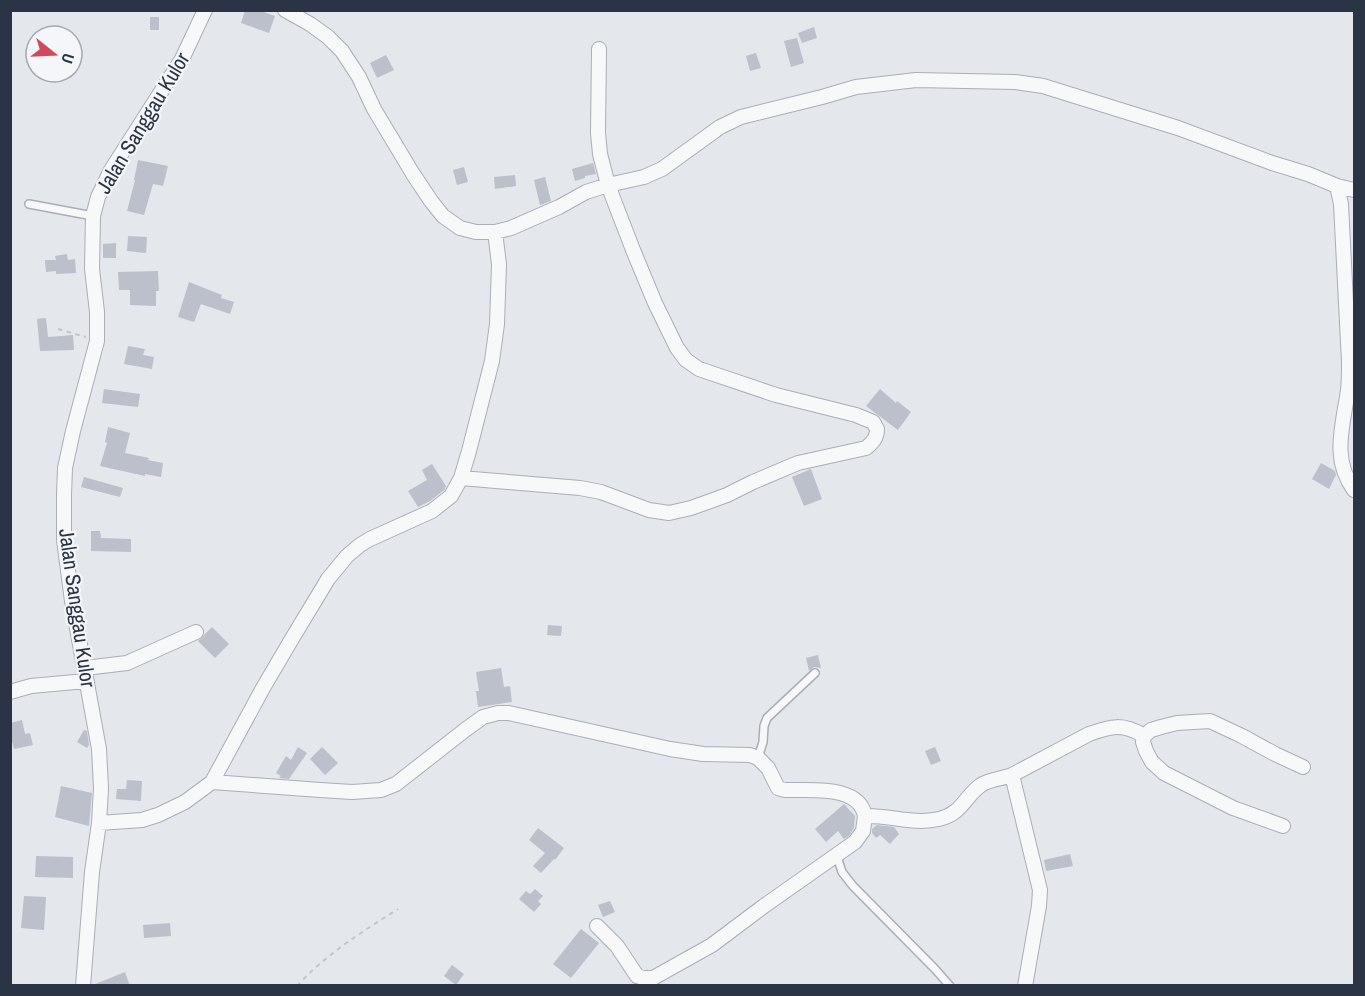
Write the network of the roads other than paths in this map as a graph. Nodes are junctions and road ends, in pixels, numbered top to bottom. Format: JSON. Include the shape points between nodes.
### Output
{"nodes":[{"id":1,"x":205,"y":10,"type":"edge"},
{"id":2,"x":285,"y":10,"type":"edge"},
{"id":3,"x":599,"y":50,"type":"dead end"},
{"id":4,"x":608,"y":185,"type":"junction"},
{"id":5,"x":1337,"y":186,"type":"junction"},
{"id":6,"x":1354,"y":190,"type":"edge"},
{"id":7,"x":29,"y":204,"type":"dead end"},
{"id":8,"x":93,"y":216,"type":"junction"},
{"id":9,"x":495,"y":231,"type":"junction"},
{"id":10,"x":461,"y":478,"type":"junction"},
{"id":11,"x":1354,"y":490,"type":"edge"},
{"id":12,"x":196,"y":632,"type":"dead end"},
{"id":13,"x":815,"y":673,"type":"dead end"},
{"id":14,"x":86,"y":675,"type":"junction"},
{"id":15,"x":10,"y":692,"type":"edge"},
{"id":16,"x":1144,"y":736,"type":"junction"},
{"id":17,"x":758,"y":758,"type":"junction"},
{"id":18,"x":1303,"y":767,"type":"dead end"},
{"id":19,"x":1012,"y":776,"type":"junction"},
{"id":20,"x":212,"y":782,"type":"junction"},
{"id":21,"x":865,"y":816,"type":"junction"},
{"id":22,"x":99,"y":823,"type":"junction"},
{"id":23,"x":1283,"y":826,"type":"dead end"},
{"id":24,"x":837,"y":856,"type":"junction"},
{"id":25,"x":597,"y":926,"type":"dead end"},
{"id":26,"x":83,"y":986,"type":"edge"},
{"id":27,"x":950,"y":986,"type":"edge"},
{"id":28,"x":1025,"y":986,"type":"edge"}],
"edges":[{"from":1,"to":8,"type":"street","name":"Jalan Sanggau Kulor","via":[[182,59],[111,170]]},
{"from":2,"to":9,"type":"street","via":[[310,24],[342,51],[413,174],[443,216],[460,228]]},
{"from":3,"to":4,"type":"street","via":[[598,133]]},
{"from":4,"to":5,"type":"street","via":[[662,169],[720,127],[741,117],[856,87],[916,80],[1043,86],[1178,128]]},
{"from":4,"to":9,"type":"street","via":[[511,228]]},
{"from":4,"to":10,"type":"street","via":[[655,303],[686,360],[737,383],[873,422],[878,429],[874,441],[866,448],[773,472],[718,498],[669,513],[580,488]]},
{"from":5,"to":6,"type":"street"},
{"from":5,"to":11,"type":"street","via":[[1349,362],[1340,455],[1345,476]]},
{"from":7,"to":8,"type":"lane"},
{"from":8,"to":14,"type":"street","name":"Jalan Sanggau Kulor","via":[[97,340],[65,468],[64,540]]},
{"from":9,"to":10,"type":"street","via":[[499,264],[495,342]]},
{"from":10,"to":20,"type":"street","via":[[451,496],[432,511],[360,545],[328,579]]},
{"from":12,"to":14,"type":"street","via":[[127,663]]},
{"from":13,"to":17,"type":"lane","via":[[767,718]]},
{"from":14,"to":15,"type":"street"},
{"from":14,"to":22,"type":"street","name":"Jalan Sanggau Kulor","via":[[99,749]]},
{"from":16,"to":18,"type":"street","via":[[1161,727],[1210,721]]},
{"from":16,"to":19,"type":"street","via":[[1120,726],[1103,729]]},
{"from":16,"to":23,"type":"street","via":[[1146,751],[1164,773],[1233,808]]},
{"from":17,"to":20,"type":"street","via":[[750,754],[670,749],[498,713],[483,717],[396,784],[381,790],[352,792]]},
{"from":17,"to":21,"type":"street","via":[[778,788],[833,791],[850,796],[864,808]]},
{"from":19,"to":21,"type":"street","via":[[982,785],[960,808],[939,819]]},
{"from":19,"to":28,"type":"street","via":[[1040,890]]},
{"from":20,"to":22,"type":"street","via":[[158,815]]},
{"from":21,"to":24,"type":"street","via":[[860,836]]},
{"from":22,"to":26,"type":"street","name":"Jalan Sanggau Kulor"},
{"from":24,"to":25,"type":"street","via":[[712,945],[653,978],[637,976],[617,946]]},
{"from":24,"to":27,"type":"lane","via":[[842,872],[853,886]]}]}
